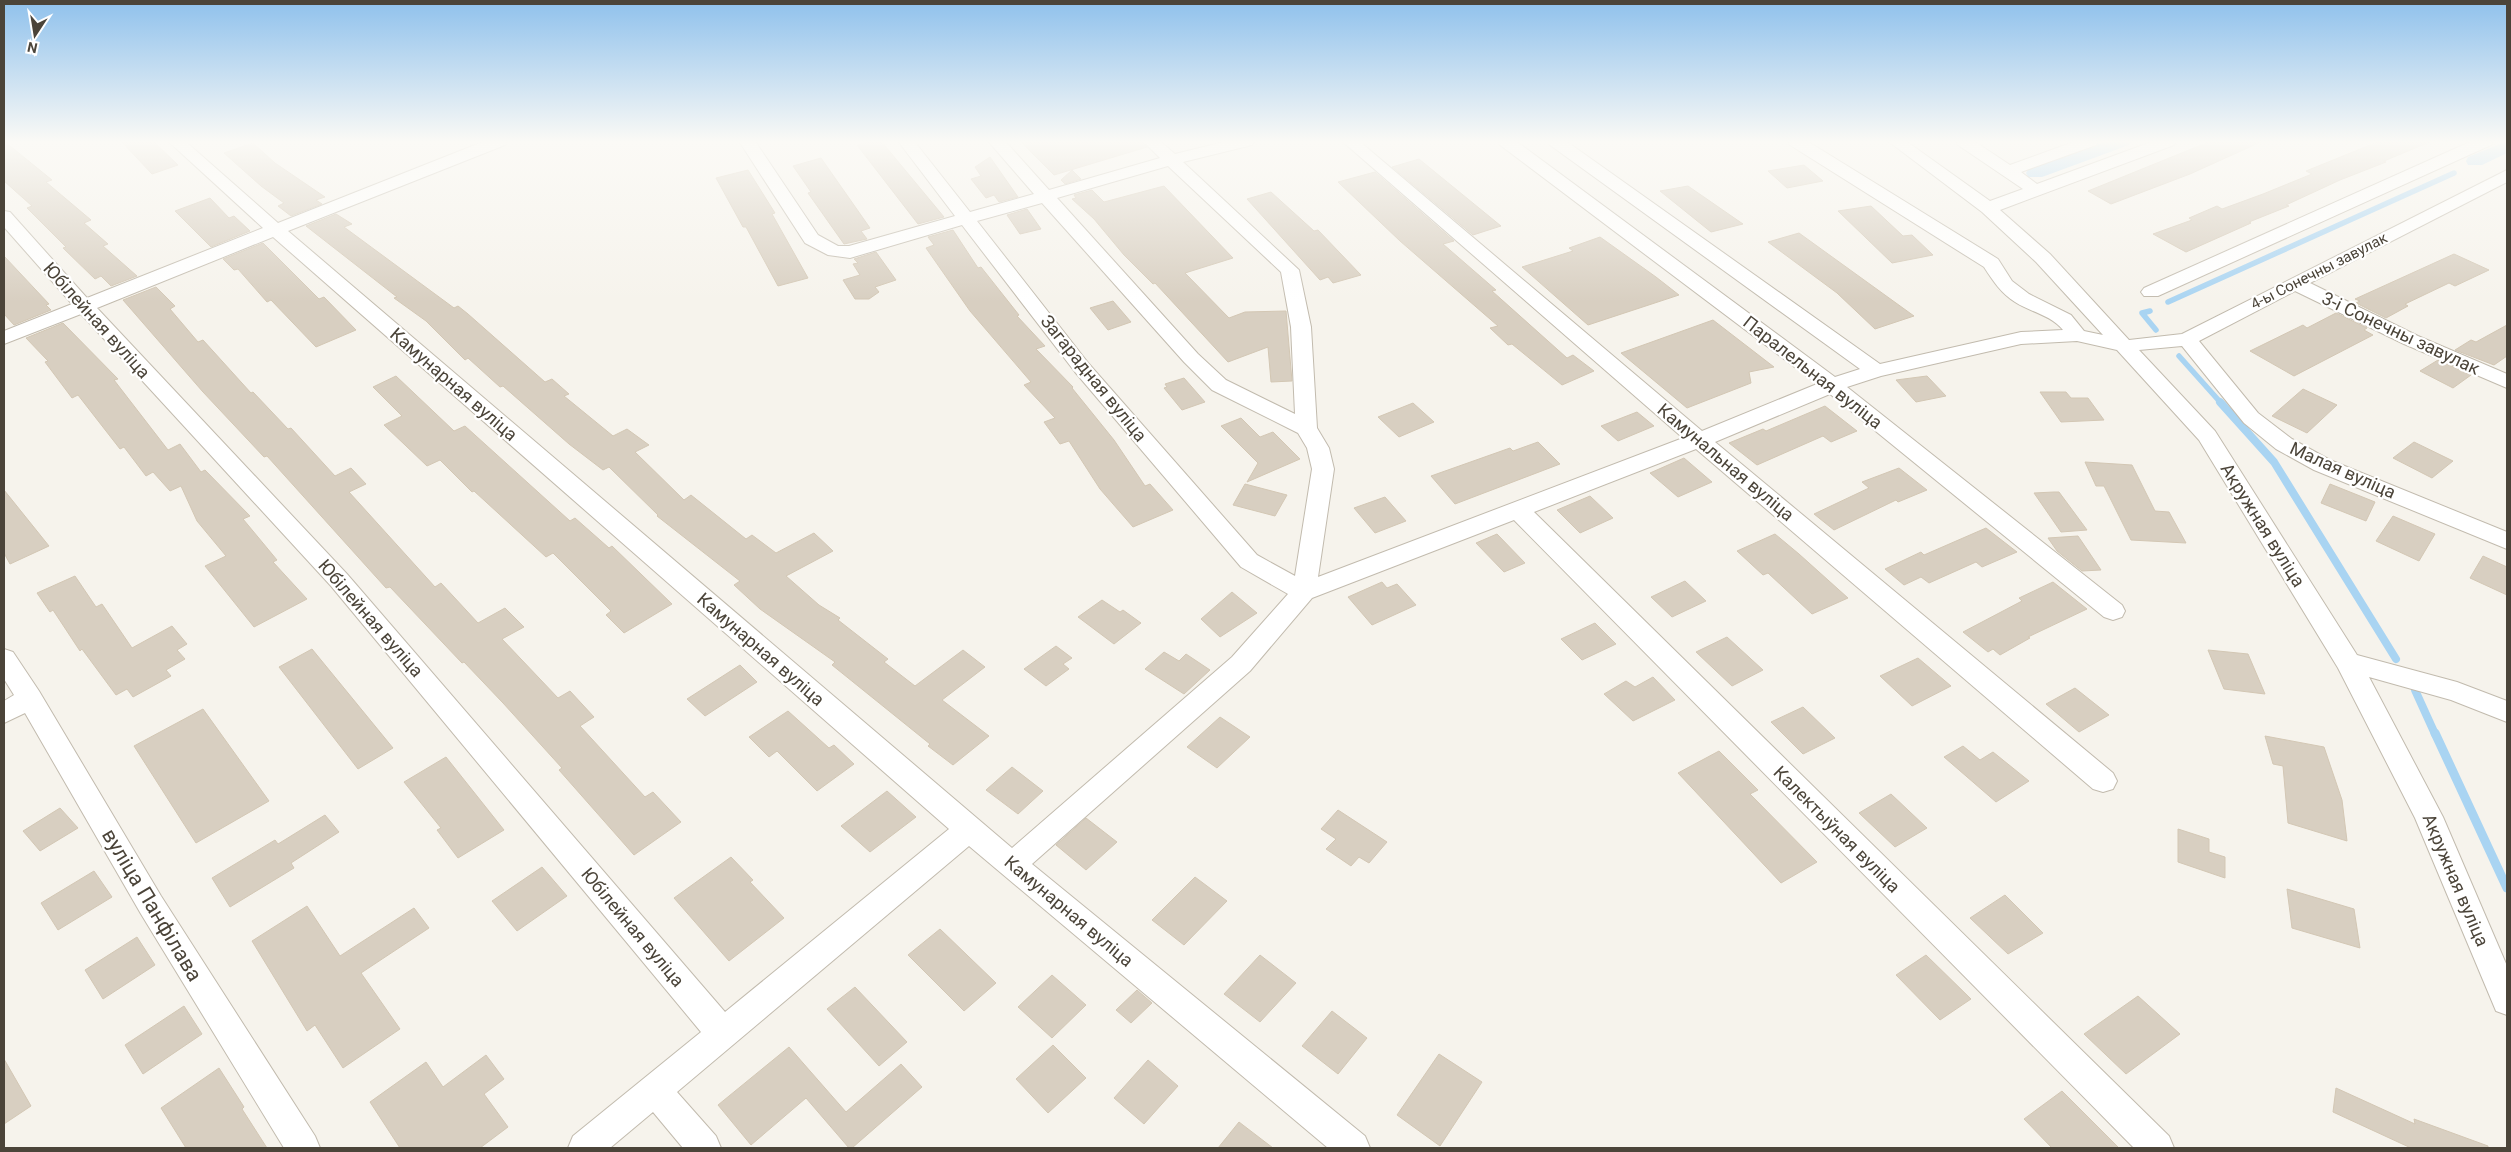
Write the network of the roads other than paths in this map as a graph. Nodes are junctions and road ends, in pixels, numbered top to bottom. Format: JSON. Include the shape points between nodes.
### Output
{"nodes":[{"id":1,"x":237,"y":195,"type":"edge"},
{"id":2,"x":365,"y":195,"type":"edge"},
{"id":3,"x":782,"y":195,"type":"edge"},
{"id":4,"x":950,"y":195,"type":"edge"},
{"id":5,"x":1051,"y":195,"type":"edge"},
{"id":6,"x":1209,"y":195,"type":"edge"},
{"id":7,"x":1414,"y":195,"type":"edge"},
{"id":8,"x":1579,"y":195,"type":"edge"},
{"id":9,"x":1632,"y":195,"type":"edge"},
{"id":10,"x":1882,"y":195,"type":"edge"},
{"id":11,"x":1970,"y":195,"type":"edge"},
{"id":12,"x":2023,"y":195,"type":"edge"},
{"id":13,"x":2365,"y":195,"type":"edge"},
{"id":14,"x":2468,"y":195,"type":"edge"},
{"id":15,"x":1047,"y":196,"type":"junction"},
{"id":16,"x":1988,"y":208,"type":"junction"},
{"id":17,"x":4,"y":216,"type":"edge"},
{"id":18,"x":968,"y":218,"type":"junction"},
{"id":19,"x":277,"y":231,"type":"junction"},
{"id":20,"x":2294,"y":283,"type":"junction"},
{"id":21,"x":2151,"y":292,"type":"dead end"},
{"id":22,"x":84,"y":306,"type":"junction"},
{"id":23,"x":2077,"y":335,"type":"junction"},
{"id":24,"x":4,"y":338,"type":"edge"},
{"id":25,"x":2187,"y":339,"type":"junction"},
{"id":26,"x":2125,"y":346,"type":"junction"},
{"id":27,"x":1876,"y":371,"type":"junction"},
{"id":28,"x":2507,"y":382,"type":"edge"},
{"id":29,"x":1832,"y":385,"type":"junction"},
{"id":30,"x":1306,"y":428,"type":"junction"},
{"id":31,"x":1699,"y":440,"type":"junction"},
{"id":32,"x":1518,"y":510,"type":"junction"},
{"id":33,"x":2507,"y":541,"type":"edge"},
{"id":34,"x":1304,"y":592,"type":"junction"},
{"id":35,"x":2113,"y":611,"type":"dead end"},
{"id":36,"x":4,"y":659,"type":"edge"},
{"id":37,"x":2348,"y":662,"type":"junction"},
{"id":38,"x":30,"y":698,"type":"junction"},
{"id":39,"x":4,"y":712,"type":"edge"},
{"id":40,"x":2507,"y":712,"type":"edge"},
{"id":41,"x":2103,"y":781,"type":"dead end"},
{"id":42,"x":969,"y":829,"type":"junction"},
{"id":43,"x":1013,"y":864,"type":"junction"},
{"id":44,"x":2507,"y":1001,"type":"edge"},
{"id":45,"x":723,"y":1034,"type":"junction"},
{"id":46,"x":655,"y":1090,"type":"junction"},
{"id":47,"x":303,"y":1148,"type":"edge"},
{"id":48,"x":585,"y":1148,"type":"edge"},
{"id":49,"x":704,"y":1148,"type":"edge"},
{"id":50,"x":1353,"y":1148,"type":"edge"},
{"id":51,"x":2157,"y":1148,"type":"edge"}],
"edges":[{"from":1,"to":19,"type":"street","name":"Камунарная вуліца"},
{"from":2,"to":19,"type":"street"},
{"from":3,"to":18,"type":"street","via":[[811,239],[834,251],[850,252]]},
{"from":4,"to":18,"type":"street","name":"Загарадная вуліца"},
{"from":5,"to":15,"type":"street"},
{"from":6,"to":30,"type":"street","via":[[1290,270],[1301,327]]},
{"from":7,"to":31,"type":"street","name":"Камунальная вуліца"},
{"from":8,"to":29,"type":"street","name":"Паралельная вуліца"},
{"from":9,"to":27,"type":"street","name":"Паралельная вуліца"},
{"from":10,"to":23,"type":"street","via":[[1990,263],[2005,285],[2022,298],[2064,319]]},
{"from":11,"to":16,"type":"street","name":"Акружная вуліца"},
{"from":12,"to":16,"type":"street"},
{"from":13,"to":21,"type":"street"},
{"from":14,"to":20,"type":"street","name":"4-ы Сонечны завулак"},
{"from":15,"to":18,"type":"street"},
{"from":15,"to":30,"type":"street","via":[[1191,358],[1219,385]]},
{"from":16,"to":26,"type":"street","name":"Акружная вуліца","via":[[2042,258]]},
{"from":17,"to":22,"type":"street","name":"Юбілейная вуліца"},
{"from":18,"to":34,"type":"street","name":"Загарадная вуліца","via":[[1082,368],[1249,561]]},
{"from":19,"to":22,"type":"street"},
{"from":19,"to":42,"type":"street","name":"Камунарная вуліца"},
{"from":20,"to":25,"type":"street","name":"4-ы Сонечны завулак"},
{"from":20,"to":28,"type":"street","name":"3-і Сонечны завулак"},
{"from":22,"to":24,"type":"street"},
{"from":22,"to":45,"type":"street","name":"Юбілейная вуліца","via":[[339,580]]},
{"from":23,"to":26,"type":"street","name":"4-ы Сонечны завулак"},
{"from":23,"to":27,"type":"street","name":"4-ы Сонечны завулак","via":[[2021,338]]},
{"from":25,"to":26,"type":"street","name":"4-ы Сонечны завулак"},
{"from":25,"to":33,"type":"street","name":"Малая вуліца","via":[[2251,418],[2284,444],[2322,465]]},
{"from":26,"to":37,"type":"street","name":"Акружная вуліца","via":[[2206,436]]},
{"from":27,"to":29,"type":"street","name":"4-ы Сонечны завулак"},
{"from":29,"to":31,"type":"street","name":"4-ы Сонечны завулак"},
{"from":29,"to":35,"type":"street","name":"Паралельная вуліца"},
{"from":30,"to":34,"type":"street","via":[[1318,448],[1322,469]]},
{"from":31,"to":32,"type":"street","name":"4-ы Сонечны завулак"},
{"from":31,"to":41,"type":"street","name":"Камунальная вуліца"},
{"from":32,"to":34,"type":"street","name":"4-ы Сонечны завулак"},
{"from":32,"to":51,"type":"street","name":"Калектыўная вуліца"},
{"from":34,"to":43,"type":"street","via":[[1241,664]]},
{"from":36,"to":38,"type":"street","name":"вуліца Панфілава"},
{"from":37,"to":40,"type":"street","via":[[2456,692]]},
{"from":37,"to":44,"type":"street","name":"Акружная вуліца","via":[[2429,817]]},
{"from":38,"to":39,"type":"street"},
{"from":38,"to":47,"type":"street","name":"вуліца Панфілава","via":[[150,905]]},
{"from":42,"to":43,"type":"street","name":"Камунарная вуліца"},
{"from":42,"to":45,"type":"street"},
{"from":43,"to":50,"type":"street","name":"Камунарная вуліца"},
{"from":45,"to":46,"type":"street"},
{"from":46,"to":48,"type":"street"},
{"from":46,"to":49,"type":"street"}]}
